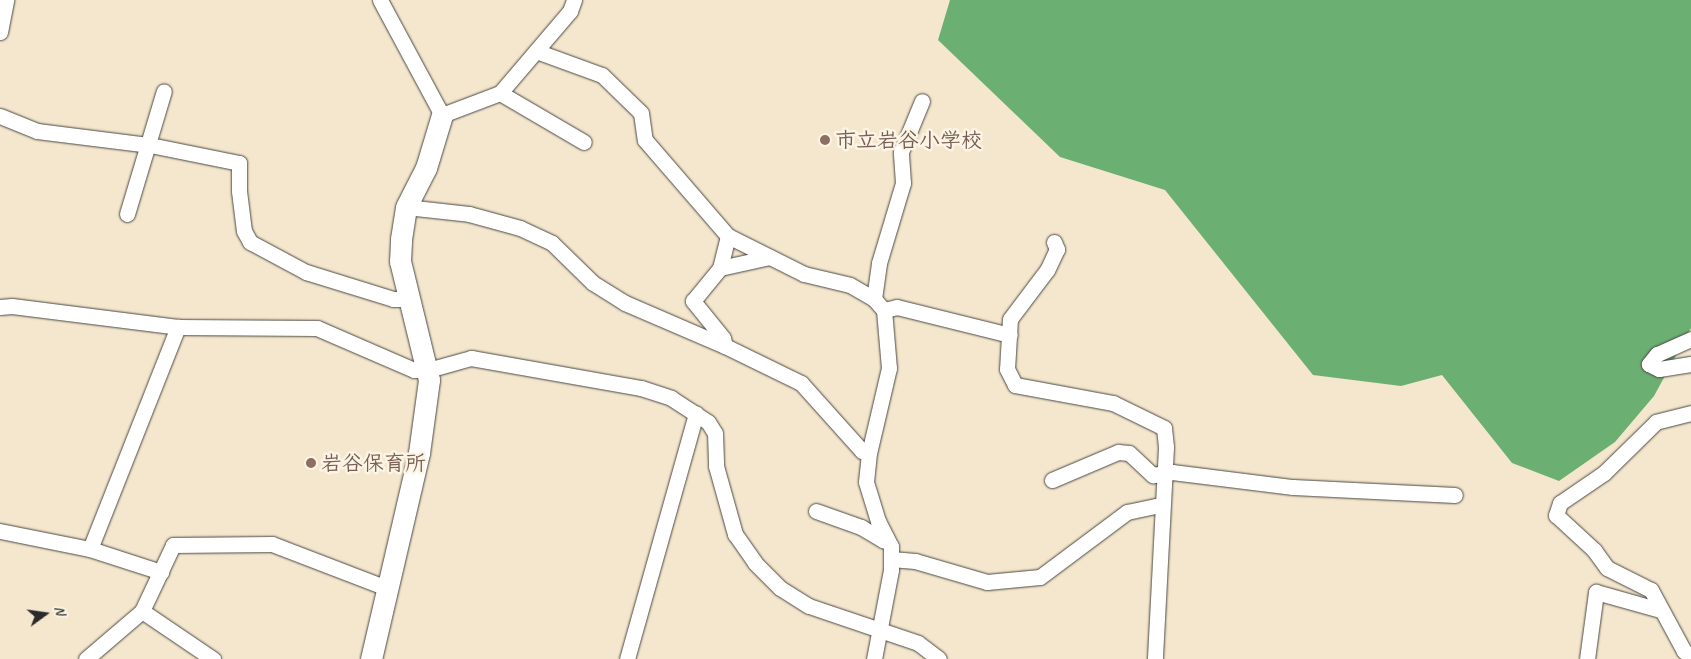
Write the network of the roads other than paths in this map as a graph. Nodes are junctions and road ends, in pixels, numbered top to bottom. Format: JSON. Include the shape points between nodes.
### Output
{"nodes":[{"id":1,"x":6,"y":0,"type":"edge"},
{"id":2,"x":380,"y":0,"type":"edge"},
{"id":3,"x":574,"y":0,"type":"edge"},
{"id":4,"x":0,"y":32,"type":"edge"},
{"id":5,"x":536,"y":51,"type":"junction"},
{"id":6,"x":164,"y":91,"type":"dead end"},
{"id":7,"x":500,"y":93,"type":"junction"},
{"id":8,"x":922,"y":101,"type":"dead end"},
{"id":9,"x":442,"y":114,"type":"junction"},
{"id":10,"x":0,"y":116,"type":"edge"},
{"id":11,"x":584,"y":142,"type":"dead end"},
{"id":12,"x":150,"y":145,"type":"junction"},
{"id":13,"x":406,"y":207,"type":"junction"},
{"id":14,"x":127,"y":214,"type":"dead end"},
{"id":15,"x":728,"y":236,"type":"junction"},
{"id":16,"x":1054,"y":242,"type":"dead end"},
{"id":17,"x":770,"y":257,"type":"junction"},
{"id":18,"x":720,"y":268,"type":"junction"},
{"id":19,"x":410,"y":299,"type":"junction"},
{"id":20,"x":879,"y":305,"type":"junction"},
{"id":21,"x":0,"y":307,"type":"edge"},
{"id":22,"x":178,"y":327,"type":"junction"},
{"id":23,"x":1010,"y":335,"type":"junction"},
{"id":24,"x":1691,"y":339,"type":"edge"},
{"id":25,"x":725,"y":346,"type":"junction"},
{"id":26,"x":1691,"y":364,"type":"edge"},
{"id":27,"x":428,"y":370,"type":"junction"},
{"id":28,"x":1691,"y":413,"type":"edge"},
{"id":29,"x":696,"y":414,"type":"junction"},
{"id":30,"x":869,"y":453,"type":"junction"},
{"id":31,"x":1163,"y":476,"type":"junction"},
{"id":32,"x":1052,"y":480,"type":"dead end"},
{"id":33,"x":1455,"y":495,"type":"dead end"},
{"id":34,"x":1160,"y":505,"type":"junction"},
{"id":35,"x":816,"y":511,"type":"dead end"},
{"id":36,"x":0,"y":532,"type":"edge"},
{"id":37,"x":887,"y":538,"type":"junction"},
{"id":38,"x":90,"y":549,"type":"junction"},
{"id":39,"x":891,"y":559,"type":"junction"},
{"id":40,"x":1607,"y":568,"type":"junction"},
{"id":41,"x":161,"y":572,"type":"junction"},
{"id":42,"x":389,"y":589,"type":"junction"},
{"id":43,"x":1596,"y":592,"type":"junction"},
{"id":44,"x":1660,"y":610,"type":"junction"},
{"id":45,"x":142,"y":611,"type":"junction"},
{"id":46,"x":878,"y":627,"type":"junction"},
{"id":47,"x":1691,"y":657,"type":"edge"},
{"id":48,"x":86,"y":659,"type":"edge"},
{"id":49,"x":214,"y":659,"type":"edge"},
{"id":50,"x":370,"y":659,"type":"edge"},
{"id":51,"x":627,"y":659,"type":"edge"},
{"id":52,"x":874,"y":659,"type":"edge"},
{"id":53,"x":939,"y":659,"type":"edge"},
{"id":54,"x":1155,"y":659,"type":"edge"},
{"id":55,"x":1587,"y":659,"type":"edge"}],
"edges":[{"from":1,"to":4,"type":"street"},
{"from":2,"to":9,"type":"street"},
{"from":3,"to":5,"type":"street","via":[[570,11]]},
{"from":5,"to":7,"type":"street"},
{"from":5,"to":15,"type":"street","via":[[602,75],[641,113],[645,140]]},
{"from":6,"to":12,"type":"street"},
{"from":7,"to":9,"type":"street"},
{"from":7,"to":11,"type":"street"},
{"from":8,"to":20,"type":"street","via":[[901,152],[903,183],[879,263]]},
{"from":9,"to":13,"type":"street","via":[[426,168]]},
{"from":10,"to":12,"type":"street","via":[[37,131]]},
{"from":12,"to":14,"type":"street"},
{"from":12,"to":19,"type":"street","via":[[239,163],[244,231],[250,242],[306,272],[393,299]]},
{"from":13,"to":19,"type":"street","via":[[400,261]]},
{"from":13,"to":25,"type":"street","via":[[469,214],[520,228],[552,243],[593,283],[625,303]]},
{"from":15,"to":17,"type":"street"},
{"from":15,"to":18,"type":"street"},
{"from":16,"to":23,"type":"street","via":[[1057,249],[1047,270],[1010,319]]},
{"from":17,"to":18,"type":"street"},
{"from":17,"to":20,"type":"street","via":[[804,274],[850,285]]},
{"from":18,"to":25,"type":"street","via":[[693,301],[723,338]]},
{"from":19,"to":27,"type":"street"},
{"from":20,"to":23,"type":"street"},
{"from":20,"to":30,"type":"street","via":[[889,368]]},
{"from":21,"to":22,"type":"street"},
{"from":22,"to":27,"type":"street","via":[[317,328],[414,370]]},
{"from":22,"to":38,"type":"street"},
{"from":23,"to":31,"type":"street","via":[[1007,369],[1015,385],[1114,403],[1164,428]]},
{"from":24,"to":26,"type":"street","via":[[1657,354],[1649,364],[1659,369]]},
{"from":25,"to":30,"type":"street","via":[[801,383],[862,451]]},
{"from":27,"to":29,"type":"street","via":[[471,358],[494,361],[641,388],[671,398]]},
{"from":27,"to":42,"type":"street","via":[[430,380],[418,453]]},
{"from":28,"to":40,"type":"street","via":[[1656,422],[1604,472],[1560,503],[1556,515],[1594,550]]},
{"from":29,"to":46,"type":"street","via":[[715,432],[722,494],[734,534],[755,563],[780,588],[809,606]]},
{"from":29,"to":51,"type":"street"},
{"from":30,"to":37,"type":"street","via":[[866,482]]},
{"from":31,"to":32,"type":"street","via":[[1153,475],[1129,453],[1118,452]]},
{"from":31,"to":33,"type":"street","via":[[1172,472],[1293,487]]},
{"from":31,"to":34,"type":"street"},
{"from":34,"to":39,"type":"street","via":[[1127,512],[1040,577],[987,582],[915,561]]},
{"from":34,"to":54,"type":"street"},
{"from":35,"to":37,"type":"street","via":[[861,527],[883,540]]},
{"from":36,"to":38,"type":"street"},
{"from":37,"to":39,"type":"street"},
{"from":38,"to":41,"type":"street"},
{"from":39,"to":46,"type":"street"},
{"from":40,"to":43,"type":"street"},
{"from":40,"to":44,"type":"street","via":[[1651,590]]},
{"from":41,"to":42,"type":"street","via":[[173,545],[272,544]]},
{"from":41,"to":45,"type":"street"},
{"from":42,"to":50,"type":"street"},
{"from":43,"to":44,"type":"street"},
{"from":43,"to":55,"type":"street"},
{"from":44,"to":47,"type":"street","via":[[1684,651]]},
{"from":45,"to":48,"type":"street"},
{"from":45,"to":49,"type":"street"},
{"from":46,"to":52,"type":"street"},
{"from":46,"to":53,"type":"street","via":[[918,643]]}]}
